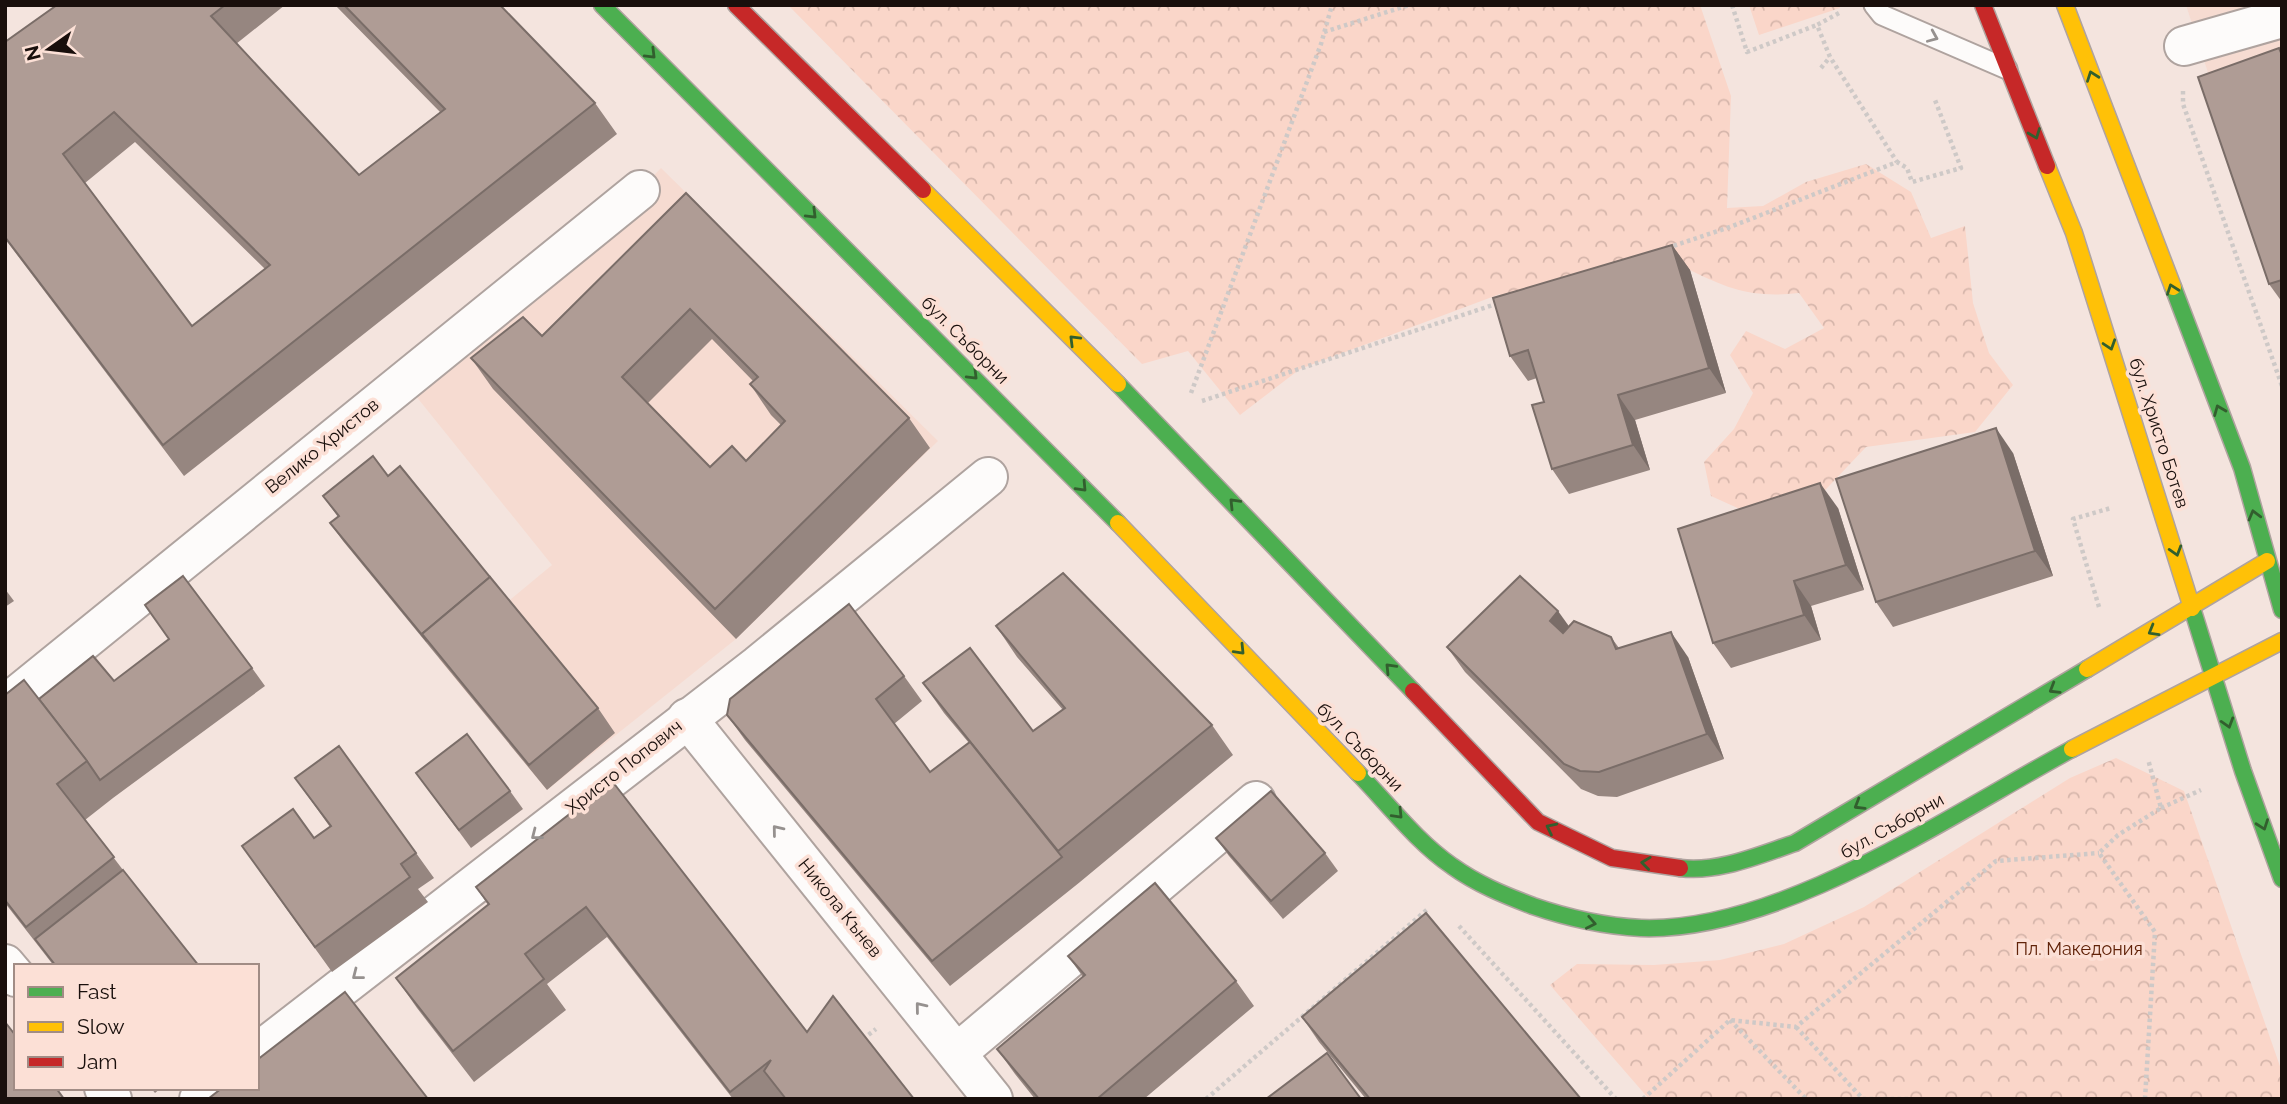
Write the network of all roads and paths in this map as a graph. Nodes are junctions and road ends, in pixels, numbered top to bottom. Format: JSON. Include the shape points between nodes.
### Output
{"nodes":[{"id":1,"x":602,"y":5,"type":"edge"},
{"id":2,"x":736,"y":5,"type":"edge"},
{"id":3,"x":1332,"y":5,"type":"edge"},
{"id":4,"x":1409,"y":5,"type":"edge"},
{"id":5,"x":1732,"y":5,"type":"edge"},
{"id":6,"x":1874,"y":5,"type":"edge"},
{"id":7,"x":1983,"y":5,"type":"edge"},
{"id":8,"x":2065,"y":5,"type":"edge"},
{"id":9,"x":1851,"y":6,"type":"edge"},
{"id":10,"x":2282,"y":18,"type":"edge"},
{"id":11,"x":1817,"y":25,"type":"junction"},
{"id":12,"x":1324,"y":32,"type":"junction"},
{"id":13,"x":2184,"y":46,"type":"joint"},
{"id":14,"x":1830,"y":57,"type":"junction"},
{"id":15,"x":1821,"y":68,"type":"dead end"},
{"id":16,"x":2011,"y":70,"type":"junction"},
{"id":17,"x":1935,"y":100,"type":"dead end"},
{"id":18,"x":1897,"y":163,"type":"junction"},
{"id":19,"x":640,"y":190,"type":"dead end"},
{"id":20,"x":1664,"y":249,"type":"edge"},
{"id":21,"x":1505,"y":301,"type":"edge"},
{"id":22,"x":2282,"y":386,"type":"edge"},
{"id":23,"x":1186,"y":406,"type":"junction"},
{"id":24,"x":1160,"y":425,"type":"junction"},
{"id":25,"x":988,"y":477,"type":"dead end"},
{"id":26,"x":2158,"y":494,"type":"junction"},
{"id":27,"x":2274,"y":557,"type":"edge"},
{"id":28,"x":2193,"y":608,"type":"junction"},
{"id":29,"x":2282,"y":610,"type":"edge"},
{"id":30,"x":2282,"y":641,"type":"edge"},
{"id":31,"x":2113,"y":654,"type":"junction"},
{"id":32,"x":2213,"y":676,"type":"junction"},
{"id":33,"x":5,"y":705,"type":"edge"},
{"id":34,"x":2133,"y":715,"type":"junction"},
{"id":35,"x":687,"y":718,"type":"junction"},
{"id":36,"x":1256,"y":801,"type":"edge"},
{"id":37,"x":2099,"y":853,"type":"junction"},
{"id":38,"x":2282,"y":879,"type":"edge"},
{"id":39,"x":1436,"y":902,"type":"dead end"},
{"id":40,"x":1455,"y":922,"type":"dead end"},
{"id":41,"x":1730,"y":1020,"type":"junction"},
{"id":42,"x":1796,"y":1027,"type":"junction"},
{"id":43,"x":259,"y":1051,"type":"edge"},
{"id":44,"x":957,"y":1053,"type":"junction"},
{"id":45,"x":993,"y":1099,"type":"edge"},
{"id":46,"x":1206,"y":1099,"type":"edge"},
{"id":47,"x":1616,"y":1099,"type":"edge"},
{"id":48,"x":1643,"y":1099,"type":"edge"},
{"id":49,"x":1807,"y":1099,"type":"edge"},
{"id":50,"x":1863,"y":1099,"type":"edge"},
{"id":51,"x":1911,"y":1099,"type":"edge"},
{"id":52,"x":2145,"y":1099,"type":"edge"}],
"edges":[{"from":1,"to":34,"type":"street","name":"бул. Съборни","one_way":true,"via":[[1035,437],[1451,869],[1534,910],[1596,925],[1658,929],[1753,912],[1845,874]]},
{"from":24,"to":2,"type":"street","name":"бул. Съборни","one_way":true},
{"from":3,"to":12,"type":"path"},
{"from":4,"to":12,"type":"path"},
{"from":5,"to":11,"type":"path","via":[[1747,52]]},
{"from":6,"to":16,"type":"lane","one_way":true,"via":[[1882,15]]},
{"from":7,"to":16,"type":"street","name":"бул. Христо Ботев"},
{"from":27,"to":8,"type":"street","one_way":true},
{"from":9,"to":11,"type":"path"},
{"from":10,"to":13,"type":"street"},
{"from":11,"to":14,"type":"path"},
{"from":12,"to":23,"type":"path"},
{"from":13,"to":22,"type":"path","via":[[2183,104]]},
{"from":14,"to":15,"type":"path"},
{"from":14,"to":18,"type":"path"},
{"from":16,"to":26,"type":"street","name":"бул. Христо Ботев","one_way":true,"via":[[2074,233]]},
{"from":17,"to":18,"type":"path","via":[[1961,169],[1912,182],[1907,168]]},
{"from":18,"to":20,"type":"path"},
{"from":19,"to":33,"type":"street","name":"Велико Христов"},
{"from":21,"to":23,"type":"path"},
{"from":23,"to":24,"type":"path"},
{"from":31,"to":24,"type":"street","name":"бул. Съборни","one_way":true,"via":[[1796,843],[1696,870],[1612,858],[1538,822]]},
{"from":25,"to":35,"type":"street","name":"Христо Попович","via":[[758,666]]},
{"from":26,"to":28,"type":"street","name":"бул. Христо Ботев","one_way":true},
{"from":26,"to":31,"type":"path","via":[[2073,519]]},
{"from":27,"to":28,"type":"street","name":"бул. Съборни"},
{"from":27,"to":29,"type":"street"},
{"from":28,"to":31,"type":"street","name":"бул. Съборни","one_way":true},
{"from":28,"to":32,"type":"street","name":"бул. Христо Ботев"},
{"from":30,"to":32,"type":"street","name":"бул. Съборни"},
{"from":32,"to":34,"type":"street","name":"бул. Съборни"},
{"from":32,"to":38,"type":"street","name":"бул. Христо Ботев","one_way":true},
{"from":34,"to":37,"type":"path","via":[[2161,808]]},
{"from":35,"to":43,"type":"street","name":"Христо Попович","one_way":true},
{"from":44,"to":35,"type":"street","name":"Никола Кънев","one_way":true},
{"from":36,"to":44,"type":"street"},
{"from":37,"to":42,"type":"path","via":[[1996,861]]},
{"from":37,"to":52,"type":"path","via":[[2155,932]]},
{"from":39,"to":46,"type":"path"},
{"from":40,"to":47,"type":"path"},
{"from":41,"to":42,"type":"path"},
{"from":41,"to":48,"type":"path"},
{"from":41,"to":49,"type":"path"},
{"from":42,"to":50,"type":"path"},
{"from":44,"to":45,"type":"street","name":"Никола Кънев"},
{"from":50,"to":51,"type":"path"}]}
